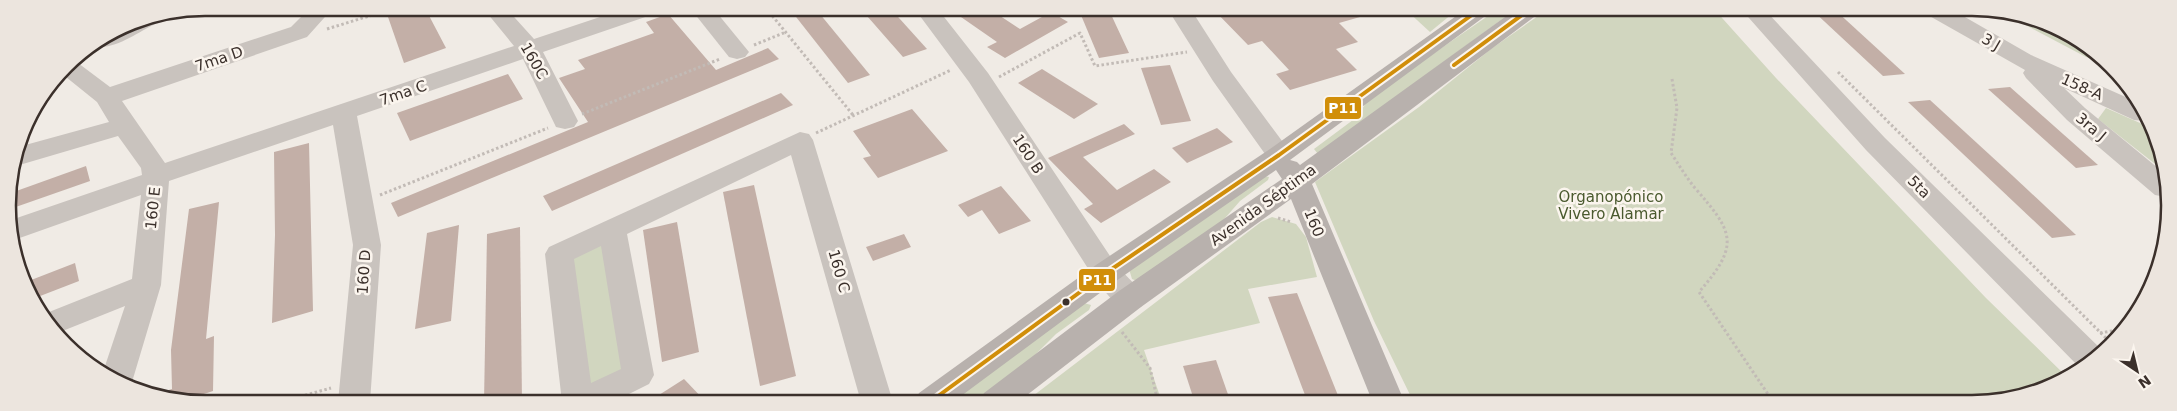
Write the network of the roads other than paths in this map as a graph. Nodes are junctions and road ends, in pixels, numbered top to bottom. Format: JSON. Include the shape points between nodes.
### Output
{"nodes":[{"id":1,"x":314,"y":16,"type":"edge"},
{"id":2,"x":501,"y":16,"type":"edge"},
{"id":3,"x":626,"y":16,"type":"edge"},
{"id":4,"x":708,"y":16,"type":"edge"},
{"id":5,"x":931,"y":16,"type":"edge"},
{"id":6,"x":1183,"y":16,"type":"edge"},
{"id":7,"x":1470,"y":16,"type":"edge"},
{"id":8,"x":1521,"y":16,"type":"edge"},
{"id":9,"x":1758,"y":16,"type":"edge"},
{"id":10,"x":1946,"y":16,"type":"edge"},
{"id":11,"x":530,"y":50,"type":"junction"},
{"id":12,"x":737,"y":52,"type":"dead end"},
{"id":13,"x":2023,"y":60,"type":"junction"},
{"id":14,"x":73,"y":71,"type":"edge"},
{"id":15,"x":106,"y":97,"type":"junction"},
{"id":16,"x":2135,"y":110,"type":"edge"},
{"id":17,"x":344,"y":113,"type":"junction"},
{"id":18,"x":565,"y":121,"type":"dead end"},
{"id":19,"x":124,"y":126,"type":"junction"},
{"id":20,"x":24,"y":155,"type":"edge"},
{"id":21,"x":1279,"y":155,"type":"junction"},
{"id":22,"x":156,"y":178,"type":"junction"},
{"id":23,"x":1297,"y":181,"type":"junction"},
{"id":24,"x":2159,"y":183,"type":"edge"},
{"id":25,"x":18,"y":228,"type":"edge"},
{"id":26,"x":612,"y":229,"type":"junction"},
{"id":27,"x":1106,"y":273,"type":"junction"},
{"id":28,"x":146,"y":285,"type":"junction"},
{"id":29,"x":1130,"y":300,"type":"junction"},
{"id":30,"x":56,"y":322,"type":"edge"},
{"id":31,"x":2088,"y":356,"type":"edge"},
{"id":32,"x":119,"y":373,"type":"edge"},
{"id":33,"x":355,"y":392,"type":"edge"},
{"id":34,"x":577,"y":395,"type":"edge"},
{"id":35,"x":597,"y":395,"type":"edge"},
{"id":36,"x":875,"y":395,"type":"edge"},
{"id":37,"x":940,"y":395,"type":"edge"},
{"id":38,"x":1004,"y":395,"type":"edge"},
{"id":39,"x":1385,"y":395,"type":"edge"}],
"edges":[{"from":1,"to":15,"type":"street","name":"7ma D","via":[[299,32]]},
{"from":2,"to":11,"type":"street","name":"160C"},
{"from":3,"to":11,"type":"street","name":"7ma C"},
{"from":4,"to":12,"type":"street"},
{"from":5,"to":27,"type":"street","name":"160 B","via":[[984,85]]},
{"from":6,"to":21,"type":"street","name":"160"},
{"from":7,"to":21,"type":"main road","name":"Avenida Séptima"},
{"from":8,"to":23,"type":"main road","name":"Avenida Séptima"},
{"from":9,"to":31,"type":"street","name":"5ta","via":[[1893,160]]},
{"from":10,"to":13,"type":"street","name":"3 J"},
{"from":11,"to":17,"type":"street","name":"7ma C"},
{"from":11,"to":18,"type":"street","name":"160C"},
{"from":13,"to":16,"type":"street","name":"158-A"},
{"from":13,"to":24,"type":"street","name":"3ra J","via":[[2076,114]]},
{"from":14,"to":15,"type":"street","name":"160 E"},
{"from":15,"to":19,"type":"street","name":"160 E"},
{"from":17,"to":22,"type":"street","name":"7ma C"},
{"from":17,"to":33,"type":"street","name":"160 D","via":[[367,245]]},
{"from":19,"to":20,"type":"street"},
{"from":19,"to":22,"type":"street","name":"160 E","via":[[154,166]]},
{"from":21,"to":23,"type":"main road","name":"160"},
{"from":21,"to":27,"type":"main road","name":"Avenida Séptima"},
{"from":22,"to":25,"type":"street","name":"7ma C"},
{"from":22,"to":28,"type":"street","name":"160 E"},
{"from":23,"to":29,"type":"main road","name":"Avenida Séptima"},
{"from":23,"to":39,"type":"main road","name":"160"},
{"from":26,"to":34,"type":"street","via":[[559,254]]},
{"from":26,"to":35,"type":"street","via":[[638,375]]},
{"from":26,"to":36,"type":"street","name":"160 C","via":[[800,140]]},
{"from":27,"to":29,"type":"street","name":"160 B"},
{"from":27,"to":37,"type":"main road","name":"Avenida Séptima"},
{"from":28,"to":30,"type":"street"},
{"from":28,"to":32,"type":"street","name":"160 E"},
{"from":29,"to":38,"type":"main road","name":"Avenida Séptima"}]}
